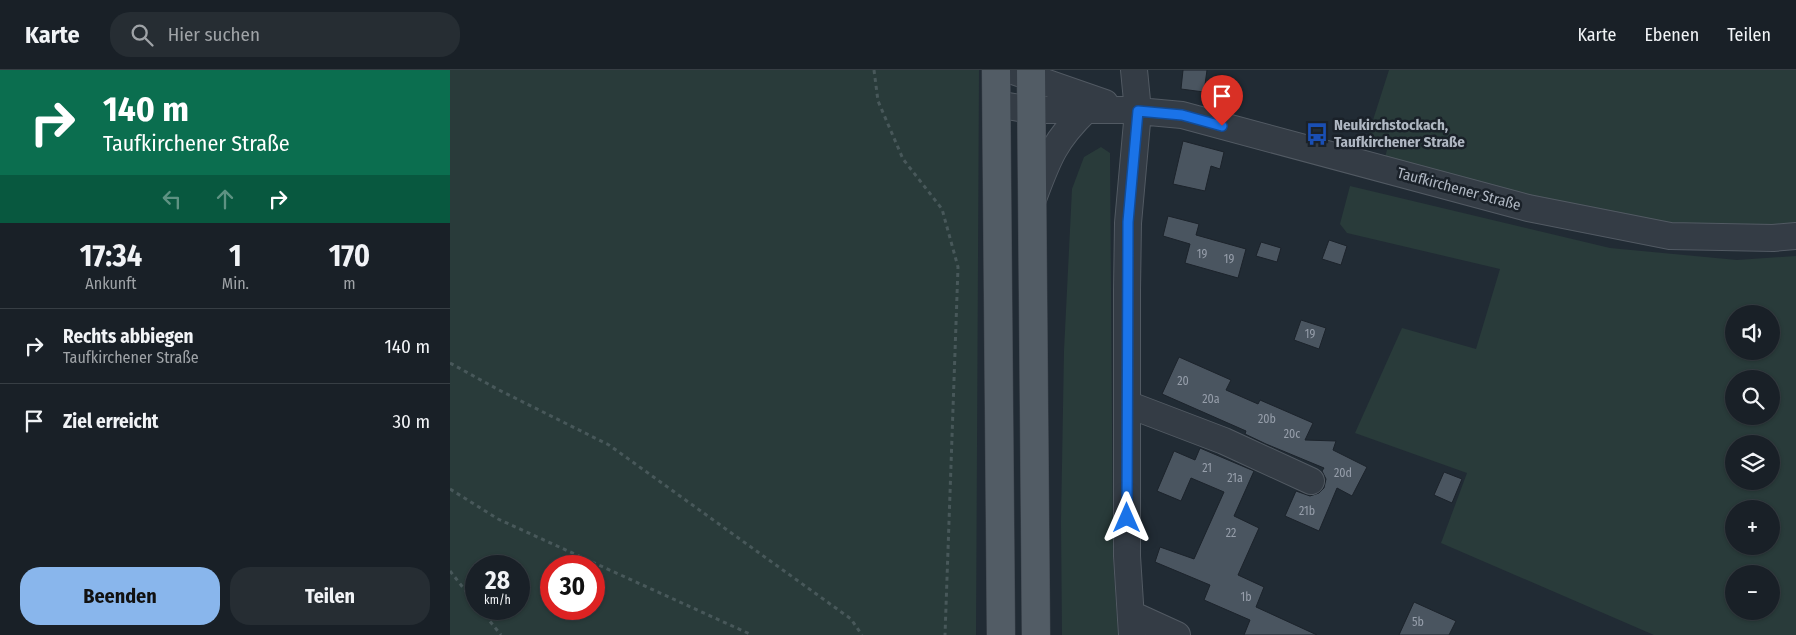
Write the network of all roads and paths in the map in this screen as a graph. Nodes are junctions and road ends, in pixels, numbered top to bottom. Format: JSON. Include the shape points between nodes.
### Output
{"nodes":[{"id":1,"x":874,"y":70,"type":"edge"},
{"id":2,"x":996,"y":70,"type":"edge"},
{"id":3,"x":1134,"y":70,"type":"edge"},
{"id":4,"x":1024,"y":73,"type":"edge"},
{"id":5,"x":996,"y":104,"type":"junction"},
{"id":6,"x":1031,"y":110,"type":"junction"},
{"id":7,"x":1086,"y":110,"type":"junction"},
{"id":8,"x":1133,"y":111,"type":"junction"},
{"id":9,"x":1033,"y":200,"type":"junction"},
{"id":10,"x":1796,"y":236,"type":"edge"},
{"id":11,"x":450,"y":363,"type":"edge"},
{"id":12,"x":1127,"y":404,"type":"junction"},
{"id":13,"x":1311,"y":481,"type":"dead end"},
{"id":14,"x":450,"y":489,"type":"edge"},
{"id":15,"x":450,"y":571,"type":"edge"},
{"id":16,"x":465,"y":590,"type":"edge"},
{"id":17,"x":489,"y":620,"type":"edge"},
{"id":18,"x":1132,"y":624,"type":"edge"},
{"id":19,"x":501,"y":635,"type":"edge"},
{"id":20,"x":752,"y":635,"type":"edge"},
{"id":21,"x":862,"y":635,"type":"edge"},
{"id":22,"x":945,"y":635,"type":"edge"},
{"id":23,"x":1001,"y":635,"type":"edge"},
{"id":24,"x":1036,"y":635,"type":"edge"},
{"id":25,"x":1177,"y":635,"type":"edge"}],
"edges":[{"from":1,"to":22,"type":"path","via":[[878,101],[903,159],[942,209],[958,267]]},
{"from":2,"to":5,"type":"main road"},
{"from":3,"to":8,"type":"street"},
{"from":4,"to":6,"type":"main road"},
{"from":4,"to":8,"type":"street","name":"Taufkirchener Straße"},
{"from":5,"to":6,"type":"street","name":"Taufkirchener Straße"},
{"from":5,"to":23,"type":"main road"},
{"from":6,"to":7,"type":"street","name":"Taufkirchener Straße"},
{"from":6,"to":9,"type":"main road"},
{"from":7,"to":8,"type":"street","name":"Taufkirchener Straße"},
{"from":7,"to":9,"type":"street","via":[[1065,130],[1050,156]]},
{"from":8,"to":10,"type":"street","name":"Taufkirchener Straße","via":[[1182,115],[1528,208],[1670,236]]},
{"from":8,"to":12,"type":"street","via":[[1128,222]]},
{"from":9,"to":24,"type":"main road"},
{"from":11,"to":21,"type":"path","via":[[609,444],[851,619]]},
{"from":12,"to":13,"type":"street","via":[[1224,441]]},
{"from":12,"to":18,"type":"street","via":[[1127,556]]},
{"from":14,"to":20,"type":"path","via":[[498,519]]},
{"from":15,"to":16,"type":"path"},
{"from":17,"to":19,"type":"path"},
{"from":18,"to":25,"type":"street"}]}
